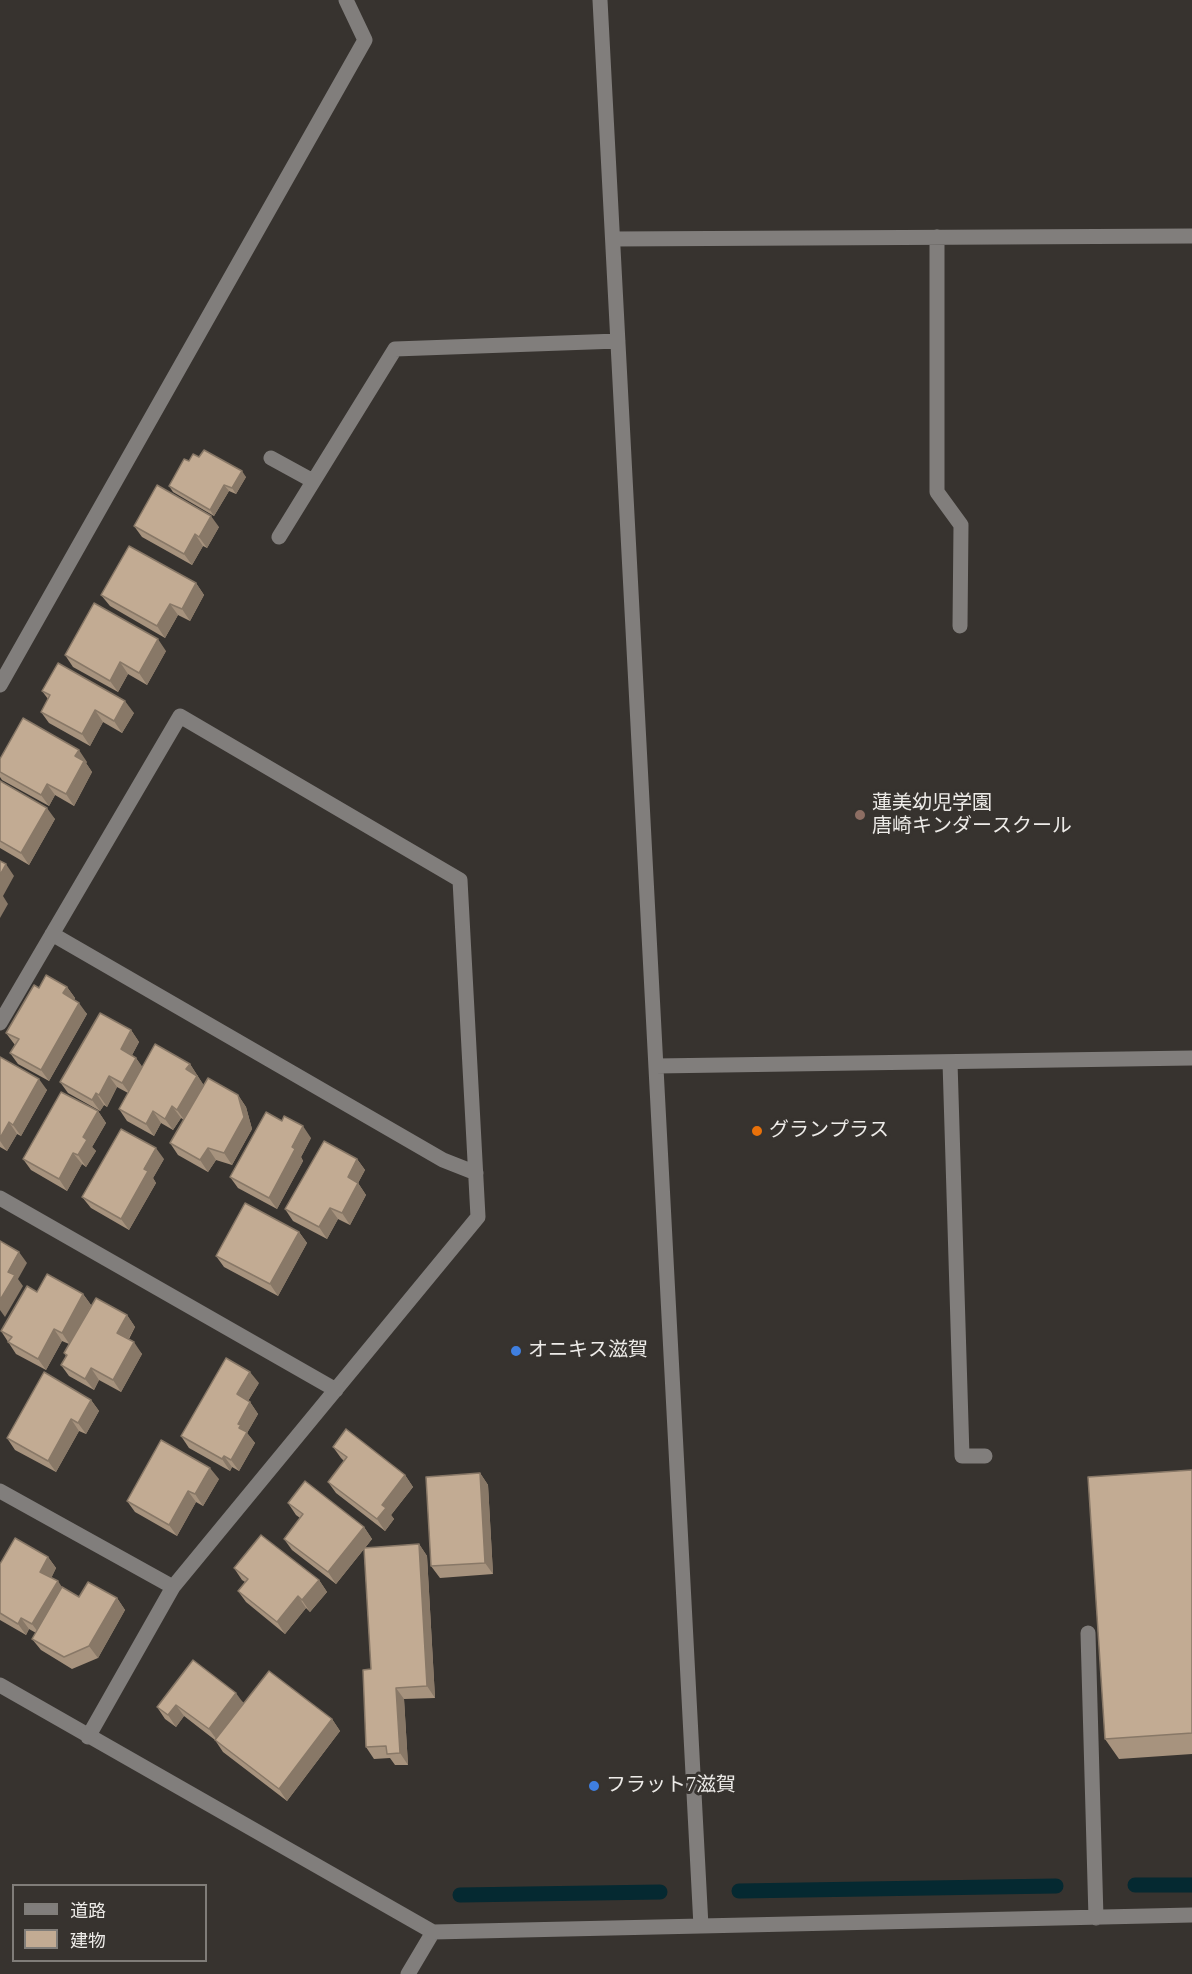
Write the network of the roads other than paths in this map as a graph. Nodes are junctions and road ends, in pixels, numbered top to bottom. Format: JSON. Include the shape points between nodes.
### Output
{"nodes":[{"id":1,"x":346,"y":0,"type":"edge"},
{"id":2,"x":600,"y":0,"type":"edge"},
{"id":3,"x":1192,"y":236,"type":"edge"},
{"id":4,"x":937,"y":237,"type":"junction"},
{"id":5,"x":612,"y":239,"type":"junction"},
{"id":6,"x":618,"y":341,"type":"junction"},
{"id":7,"x":271,"y":458,"type":"dead end"},
{"id":8,"x":313,"y":481,"type":"junction"},
{"id":9,"x":279,"y":537,"type":"dead end"},
{"id":10,"x":960,"y":626,"type":"dead end"},
{"id":11,"x":4,"y":669,"type":"edge"},
{"id":12,"x":0,"y":685,"type":"edge"},
{"id":13,"x":52,"y":934,"type":"junction"},
{"id":14,"x":0,"y":1023,"type":"edge"},
{"id":15,"x":1192,"y":1058,"type":"edge"},
{"id":16,"x":950,"y":1062,"type":"junction"},
{"id":17,"x":656,"y":1066,"type":"junction"},
{"id":18,"x":476,"y":1173,"type":"junction"},
{"id":19,"x":0,"y":1198,"type":"edge"},
{"id":20,"x":336,"y":1390,"type":"junction"},
{"id":21,"x":985,"y":1456,"type":"dead end"},
{"id":22,"x":0,"y":1491,"type":"edge"},
{"id":23,"x":172,"y":1587,"type":"junction"},
{"id":24,"x":1088,"y":1633,"type":"dead end"},
{"id":25,"x":0,"y":1686,"type":"edge"},
{"id":26,"x":88,"y":1737,"type":"junction"},
{"id":27,"x":1192,"y":1915,"type":"edge"},
{"id":28,"x":1096,"y":1918,"type":"junction"},
{"id":29,"x":701,"y":1926,"type":"junction"},
{"id":30,"x":433,"y":1932,"type":"junction"},
{"id":31,"x":408,"y":1974,"type":"edge"}],
"edges":[{"from":1,"to":11,"type":"street","via":[[365,40]]},
{"from":2,"to":5,"type":"street"},
{"from":3,"to":4,"type":"street"},
{"from":4,"to":5,"type":"street"},
{"from":4,"to":10,"type":"street","via":[[937,492],[961,525]]},
{"from":5,"to":6,"type":"street"},
{"from":6,"to":8,"type":"street","via":[[395,349]]},
{"from":6,"to":17,"type":"street"},
{"from":7,"to":8,"type":"street"},
{"from":8,"to":9,"type":"street"},
{"from":11,"to":12,"type":"street"},
{"from":13,"to":14,"type":"street"},
{"from":13,"to":18,"type":"street","via":[[443,1160]]},
{"from":13,"to":18,"type":"street","via":[[180,716],[460,880]]},
{"from":15,"to":16,"type":"street"},
{"from":16,"to":17,"type":"street"},
{"from":16,"to":21,"type":"street","via":[[962,1456]]},
{"from":17,"to":29,"type":"street"},
{"from":18,"to":20,"type":"street","via":[[478,1217]]},
{"from":19,"to":20,"type":"street"},
{"from":20,"to":23,"type":"street"},
{"from":22,"to":23,"type":"street"},
{"from":23,"to":26,"type":"street"},
{"from":24,"to":28,"type":"street"},
{"from":25,"to":26,"type":"street"},
{"from":26,"to":30,"type":"street"},
{"from":27,"to":28,"type":"street"},
{"from":28,"to":29,"type":"street"},
{"from":29,"to":30,"type":"street"},
{"from":30,"to":31,"type":"street"}]}
